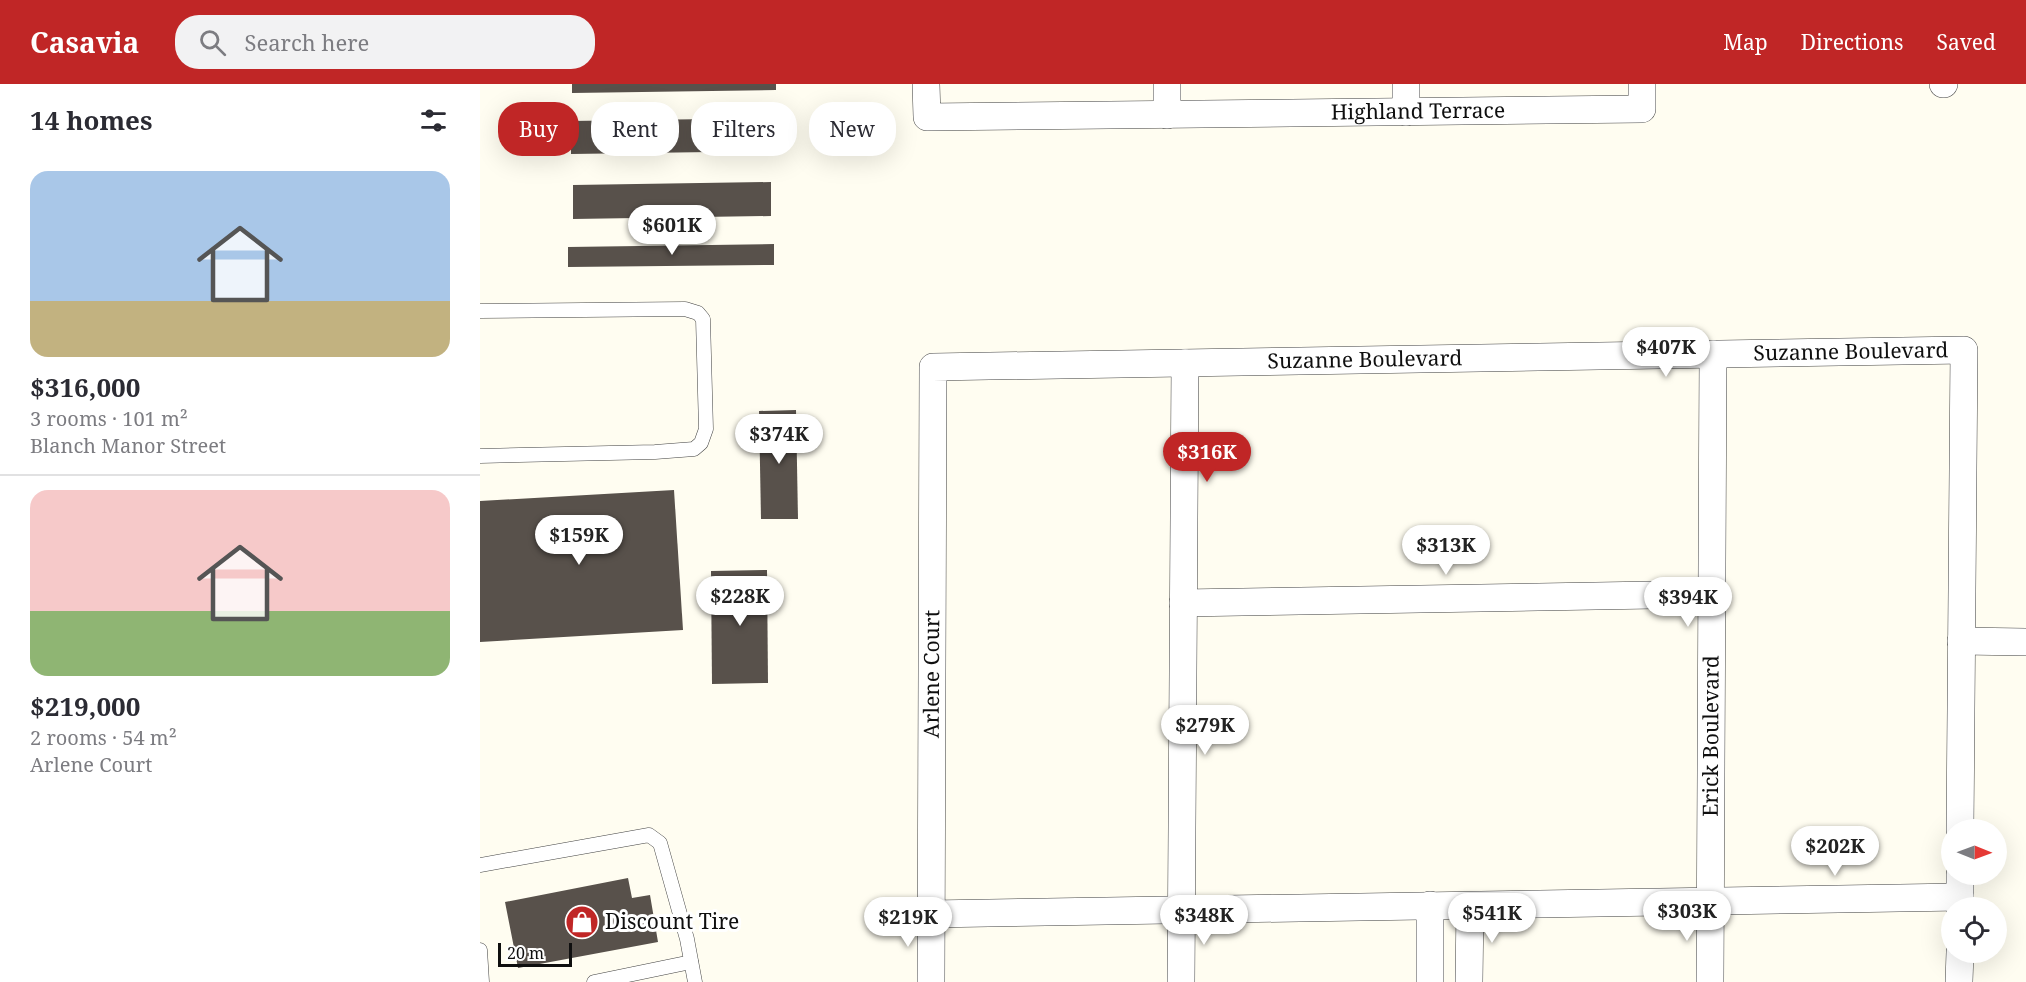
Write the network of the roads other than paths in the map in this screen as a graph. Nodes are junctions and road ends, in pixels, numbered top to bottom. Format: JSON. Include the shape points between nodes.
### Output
{"nodes":[{"id":1,"x":926,"y":84,"type":"edge"},
{"id":2,"x":1167,"y":84,"type":"edge"},
{"id":3,"x":1406,"y":84,"type":"edge"},
{"id":4,"x":1642,"y":84,"type":"edge"},
{"id":5,"x":1406,"y":112,"type":"junction"},
{"id":6,"x":1167,"y":115,"type":"junction"},
{"id":7,"x":480,"y":311,"type":"edge"},
{"id":8,"x":1713,"y":354,"type":"junction"},
{"id":9,"x":1185,"y":363,"type":"junction"},
{"id":10,"x":933,"y":367,"type":"joint"},
{"id":11,"x":480,"y":456,"type":"edge"},
{"id":12,"x":1710,"y":594,"type":"junction"},
{"id":13,"x":1183,"y":603,"type":"junction"},
{"id":14,"x":1961,"y":641,"type":"junction"},
{"id":15,"x":2026,"y":642,"type":"edge"},
{"id":16,"x":1960,"y":819,"type":"edge"},
{"id":17,"x":480,"y":865,"type":"edge"},
{"id":18,"x":1960,"y":893,"type":"edge"},
{"id":19,"x":1710,"y":901,"type":"junction"},
{"id":20,"x":1430,"y":905,"type":"junction"},
{"id":21,"x":1470,"y":906,"type":"junction"},
{"id":22,"x":1182,"y":910,"type":"junction"},
{"id":23,"x":931,"y":914,"type":"junction"},
{"id":24,"x":480,"y":950,"type":"edge"},
{"id":25,"x":691,"y":962,"type":"junction"},
{"id":26,"x":1960,"y":963,"type":"edge"},
{"id":27,"x":482,"y":982,"type":"edge"},
{"id":28,"x":594,"y":982,"type":"edge"},
{"id":29,"x":696,"y":982,"type":"edge"},
{"id":30,"x":931,"y":982,"type":"edge"},
{"id":31,"x":1181,"y":982,"type":"edge"},
{"id":32,"x":1430,"y":982,"type":"edge"},
{"id":33,"x":1469,"y":982,"type":"edge"},
{"id":34,"x":1710,"y":982,"type":"edge"},
{"id":35,"x":1959,"y":982,"type":"edge"}],
"edges":[{"from":1,"to":6,"type":"street","name":"Highland Terrace","via":[[927,117]]},
{"from":2,"to":6,"type":"street"},
{"from":3,"to":5,"type":"street"},
{"from":4,"to":5,"type":"street","name":"Highland Terrace","via":[[1642,109]]},
{"from":5,"to":6,"type":"street","name":"Highland Terrace"},
{"from":7,"to":11,"type":"lane","via":[[685,309],[698,313],[703,319],[706,429],[694,449]]},
{"from":8,"to":9,"type":"street","name":"Suzanne Boulevard"},
{"from":8,"to":12,"type":"street","name":"Erick Boulevard"},
{"from":8,"to":14,"type":"street","name":"Suzanne Boulevard","via":[[1964,350]]},
{"from":9,"to":10,"type":"street","name":"Suzanne Boulevard"},
{"from":9,"to":13,"type":"street"},
{"from":10,"to":23,"type":"street","name":"Arlene Court"},
{"from":12,"to":13,"type":"street"},
{"from":12,"to":19,"type":"street","name":"Erick Boulevard"},
{"from":13,"to":22,"type":"street"},
{"from":14,"to":15,"type":"street"},
{"from":14,"to":16,"type":"street","name":"Suzanne Boulevard"},
{"from":17,"to":25,"type":"lane","via":[[649,835],[660,843]]},
{"from":18,"to":19,"type":"street"},
{"from":19,"to":21,"type":"street"},
{"from":19,"to":34,"type":"street","name":"Erick Boulevard"},
{"from":20,"to":21,"type":"street"},
{"from":20,"to":22,"type":"street"},
{"from":20,"to":32,"type":"street"},
{"from":21,"to":33,"type":"street"},
{"from":22,"to":23,"type":"street"},
{"from":22,"to":31,"type":"street"},
{"from":23,"to":30,"type":"street","name":"Arlene Court"},
{"from":24,"to":27,"type":"lane"},
{"from":25,"to":28,"type":"lane"},
{"from":25,"to":29,"type":"lane"},
{"from":26,"to":35,"type":"street"}]}
